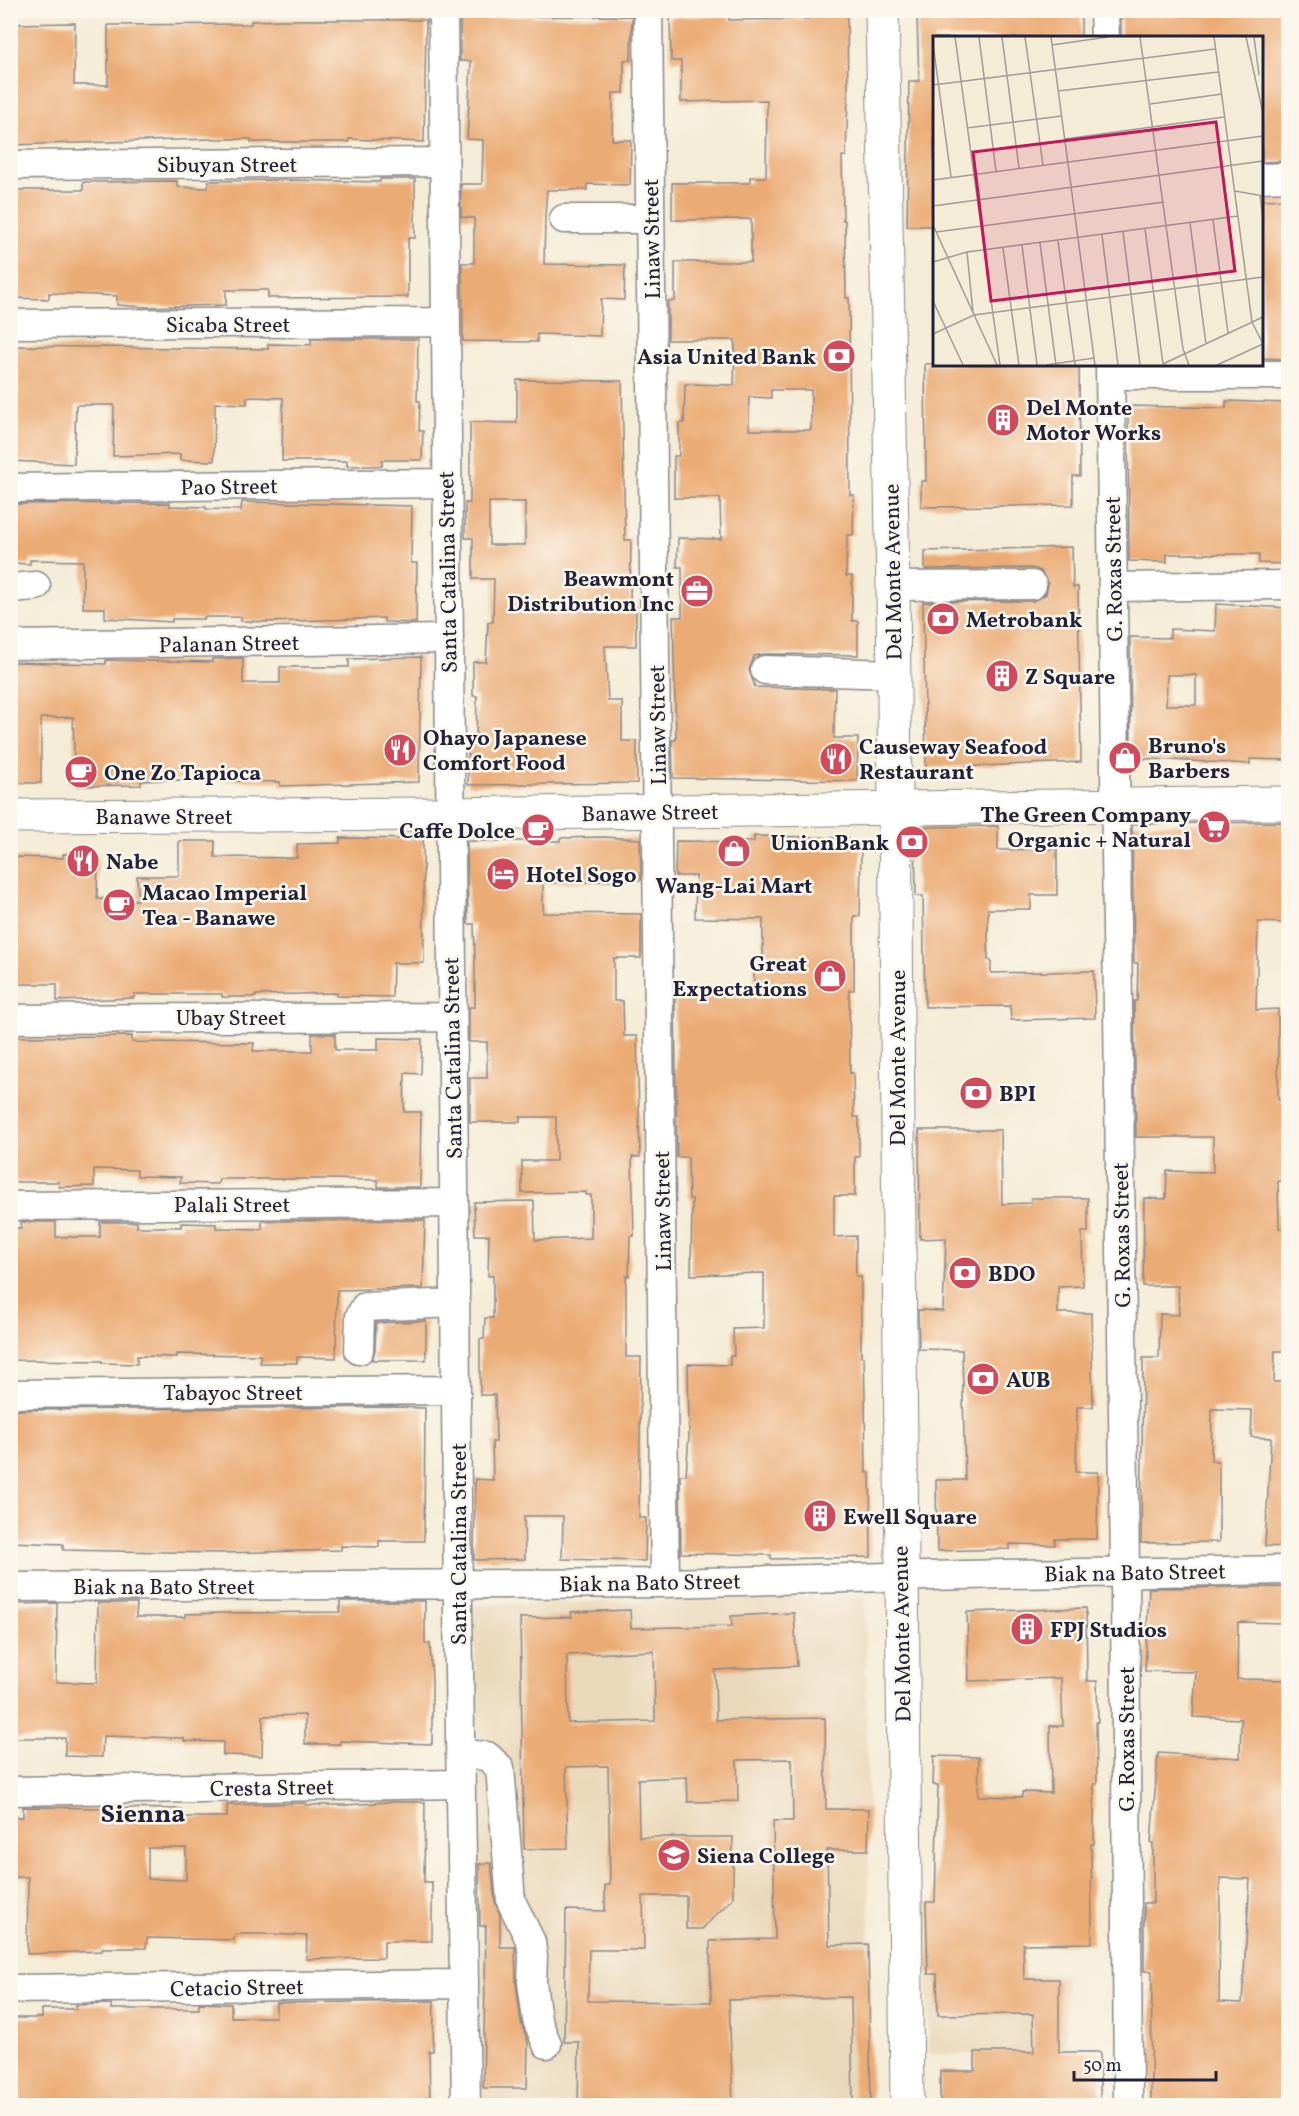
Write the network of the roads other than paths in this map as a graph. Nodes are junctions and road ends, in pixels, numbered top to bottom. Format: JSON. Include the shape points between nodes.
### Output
{"nodes":[{"id":1,"x":443,"y":10,"type":"edge"},
{"id":2,"x":648,"y":10,"type":"edge"},
{"id":3,"x":882,"y":10,"type":"edge"},
{"id":4,"x":1104,"y":10,"type":"edge"},
{"id":5,"x":1105,"y":36,"type":"edge"},
{"id":6,"x":444,"y":162,"type":"junction"},
{"id":7,"x":10,"y":165,"type":"edge"},
{"id":8,"x":1288,"y":177,"type":"edge"},
{"id":9,"x":1263,"y":178,"type":"edge"},
{"id":10,"x":564,"y":219,"type":"dead end"},
{"id":11,"x":650,"y":219,"type":"junction"},
{"id":12,"x":445,"y":322,"type":"junction"},
{"id":13,"x":10,"y":324,"type":"edge"},
{"id":14,"x":1110,"y":370,"type":"edge"},
{"id":15,"x":1288,"y":375,"type":"edge"},
{"id":16,"x":447,"y":483,"type":"junction"},
{"id":17,"x":10,"y":488,"type":"edge"},
{"id":18,"x":1032,"y":585,"type":"dead end"},
{"id":19,"x":1288,"y":585,"type":"edge"},
{"id":20,"x":1113,"y":587,"type":"junction"},
{"id":21,"x":901,"y":595,"type":"junction"},
{"id":22,"x":448,"y":639,"type":"junction"},
{"id":23,"x":10,"y":645,"type":"edge"},
{"id":24,"x":765,"y":670,"type":"dead end"},
{"id":25,"x":894,"y":674,"type":"junction"},
{"id":26,"x":1288,"y":803,"type":"edge"},
{"id":27,"x":1116,"y":806,"type":"junction"},
{"id":28,"x":895,"y":809,"type":"junction"},
{"id":29,"x":658,"y":811,"type":"junction"},
{"id":30,"x":449,"y":814,"type":"junction"},
{"id":31,"x":10,"y":816,"type":"edge"},
{"id":32,"x":452,"y":1017,"type":"junction"},
{"id":33,"x":10,"y":1019,"type":"edge"},
{"id":34,"x":454,"y":1203,"type":"junction"},
{"id":35,"x":10,"y":1206,"type":"edge"},
{"id":36,"x":455,"y":1303,"type":"junction"},
{"id":37,"x":359,"y":1350,"type":"dead end"},
{"id":38,"x":456,"y":1390,"type":"junction"},
{"id":39,"x":10,"y":1394,"type":"edge"},
{"id":40,"x":1288,"y":1570,"type":"edge"},
{"id":41,"x":1125,"y":1573,"type":"junction"},
{"id":42,"x":900,"y":1578,"type":"junction"},
{"id":43,"x":665,"y":1583,"type":"junction"},
{"id":44,"x":458,"y":1584,"type":"junction"},
{"id":45,"x":10,"y":1587,"type":"edge"},
{"id":46,"x":460,"y":1754,"type":"junction"},
{"id":47,"x":461,"y":1784,"type":"junction"},
{"id":48,"x":10,"y":1791,"type":"edge"},
{"id":49,"x":463,"y":1984,"type":"junction"},
{"id":50,"x":10,"y":1989,"type":"edge"},
{"id":51,"x":547,"y":2044,"type":"dead end"},
{"id":52,"x":466,"y":2106,"type":"edge"},
{"id":53,"x":907,"y":2106,"type":"edge"},
{"id":54,"x":1128,"y":2106,"type":"edge"}],
"edges":[{"from":1,"to":6,"type":"street","name":"Santa Catalina Street"},
{"from":2,"to":11,"type":"street","name":"Linaw Street"},
{"from":3,"to":21,"type":"main road","name":"Del Monte Avenue"},
{"from":4,"to":5,"type":"street"},
{"from":6,"to":7,"type":"street","name":"Sibuyan Street"},
{"from":6,"to":12,"type":"street","name":"Santa Catalina Street"},
{"from":8,"to":9,"type":"street"},
{"from":10,"to":11,"type":"street"},
{"from":11,"to":29,"type":"street","name":"Linaw Street"},
{"from":12,"to":13,"type":"street","name":"Sicaba Street"},
{"from":12,"to":16,"type":"street","name":"Santa Catalina Street"},
{"from":14,"to":15,"type":"street"},
{"from":14,"to":20,"type":"street","name":"G. Roxas Street"},
{"from":16,"to":17,"type":"street","name":"Pao Street"},
{"from":16,"to":22,"type":"street","name":"Santa Catalina Street"},
{"from":18,"to":21,"type":"street"},
{"from":19,"to":20,"type":"street"},
{"from":20,"to":27,"type":"street","name":"G. Roxas Street"},
{"from":21,"to":25,"type":"main road","name":"Del Monte Avenue"},
{"from":22,"to":23,"type":"street","name":"Palanan Street"},
{"from":22,"to":30,"type":"street","name":"Santa Catalina Street"},
{"from":24,"to":25,"type":"street"},
{"from":25,"to":28,"type":"main road","name":"Del Monte Avenue"},
{"from":26,"to":27,"type":"main road","name":"Banawe Street"},
{"from":27,"to":28,"type":"main road","name":"Banawe Street"},
{"from":27,"to":41,"type":"street","name":"G. Roxas Street"},
{"from":28,"to":29,"type":"main road","name":"Banawe Street"},
{"from":28,"to":42,"type":"main road","name":"Del Monte Avenue"},
{"from":29,"to":30,"type":"main road","name":"Banawe Street"},
{"from":29,"to":43,"type":"street","name":"Linaw Street"},
{"from":30,"to":31,"type":"main road","name":"Banawe Street"},
{"from":30,"to":32,"type":"street","name":"Santa Catalina Street","via":[[456,855]]},
{"from":32,"to":33,"type":"street","name":"Ubay Street"},
{"from":32,"to":34,"type":"street","name":"Santa Catalina Street"},
{"from":34,"to":35,"type":"street","name":"Palali Street"},
{"from":34,"to":36,"type":"street","name":"Santa Catalina Street"},
{"from":36,"to":37,"type":"street","via":[[365,1307],[360,1316]]},
{"from":36,"to":38,"type":"street","name":"Santa Catalina Street"},
{"from":38,"to":39,"type":"street","name":"Tabayoc Street"},
{"from":38,"to":44,"type":"street","name":"Santa Catalina Street"},
{"from":40,"to":41,"type":"street","name":"Biak na Bato Street"},
{"from":41,"to":42,"type":"street","name":"Biak na Bato Street","via":[[1005,1564]]},
{"from":41,"to":54,"type":"street","name":"G. Roxas Street"},
{"from":42,"to":43,"type":"street","name":"Biak na Bato Street"},
{"from":42,"to":53,"type":"main road","name":"Del Monte Avenue"},
{"from":43,"to":44,"type":"street","name":"Biak na Bato Street"},
{"from":44,"to":45,"type":"street","name":"Biak na Bato Street"},
{"from":44,"to":46,"type":"street","name":"Santa Catalina Street"},
{"from":46,"to":47,"type":"street","name":"Santa Catalina Street"},
{"from":46,"to":51,"type":"street","via":[[487,1756],[500,1768],[511,1901],[531,1942],[537,2020]]},
{"from":47,"to":48,"type":"street","name":"Cresta Street"},
{"from":47,"to":49,"type":"street","name":"Santa Catalina Street"},
{"from":49,"to":50,"type":"street","name":"Cetacio Street"},
{"from":49,"to":52,"type":"street","name":"Santa Catalina Street"}]}
